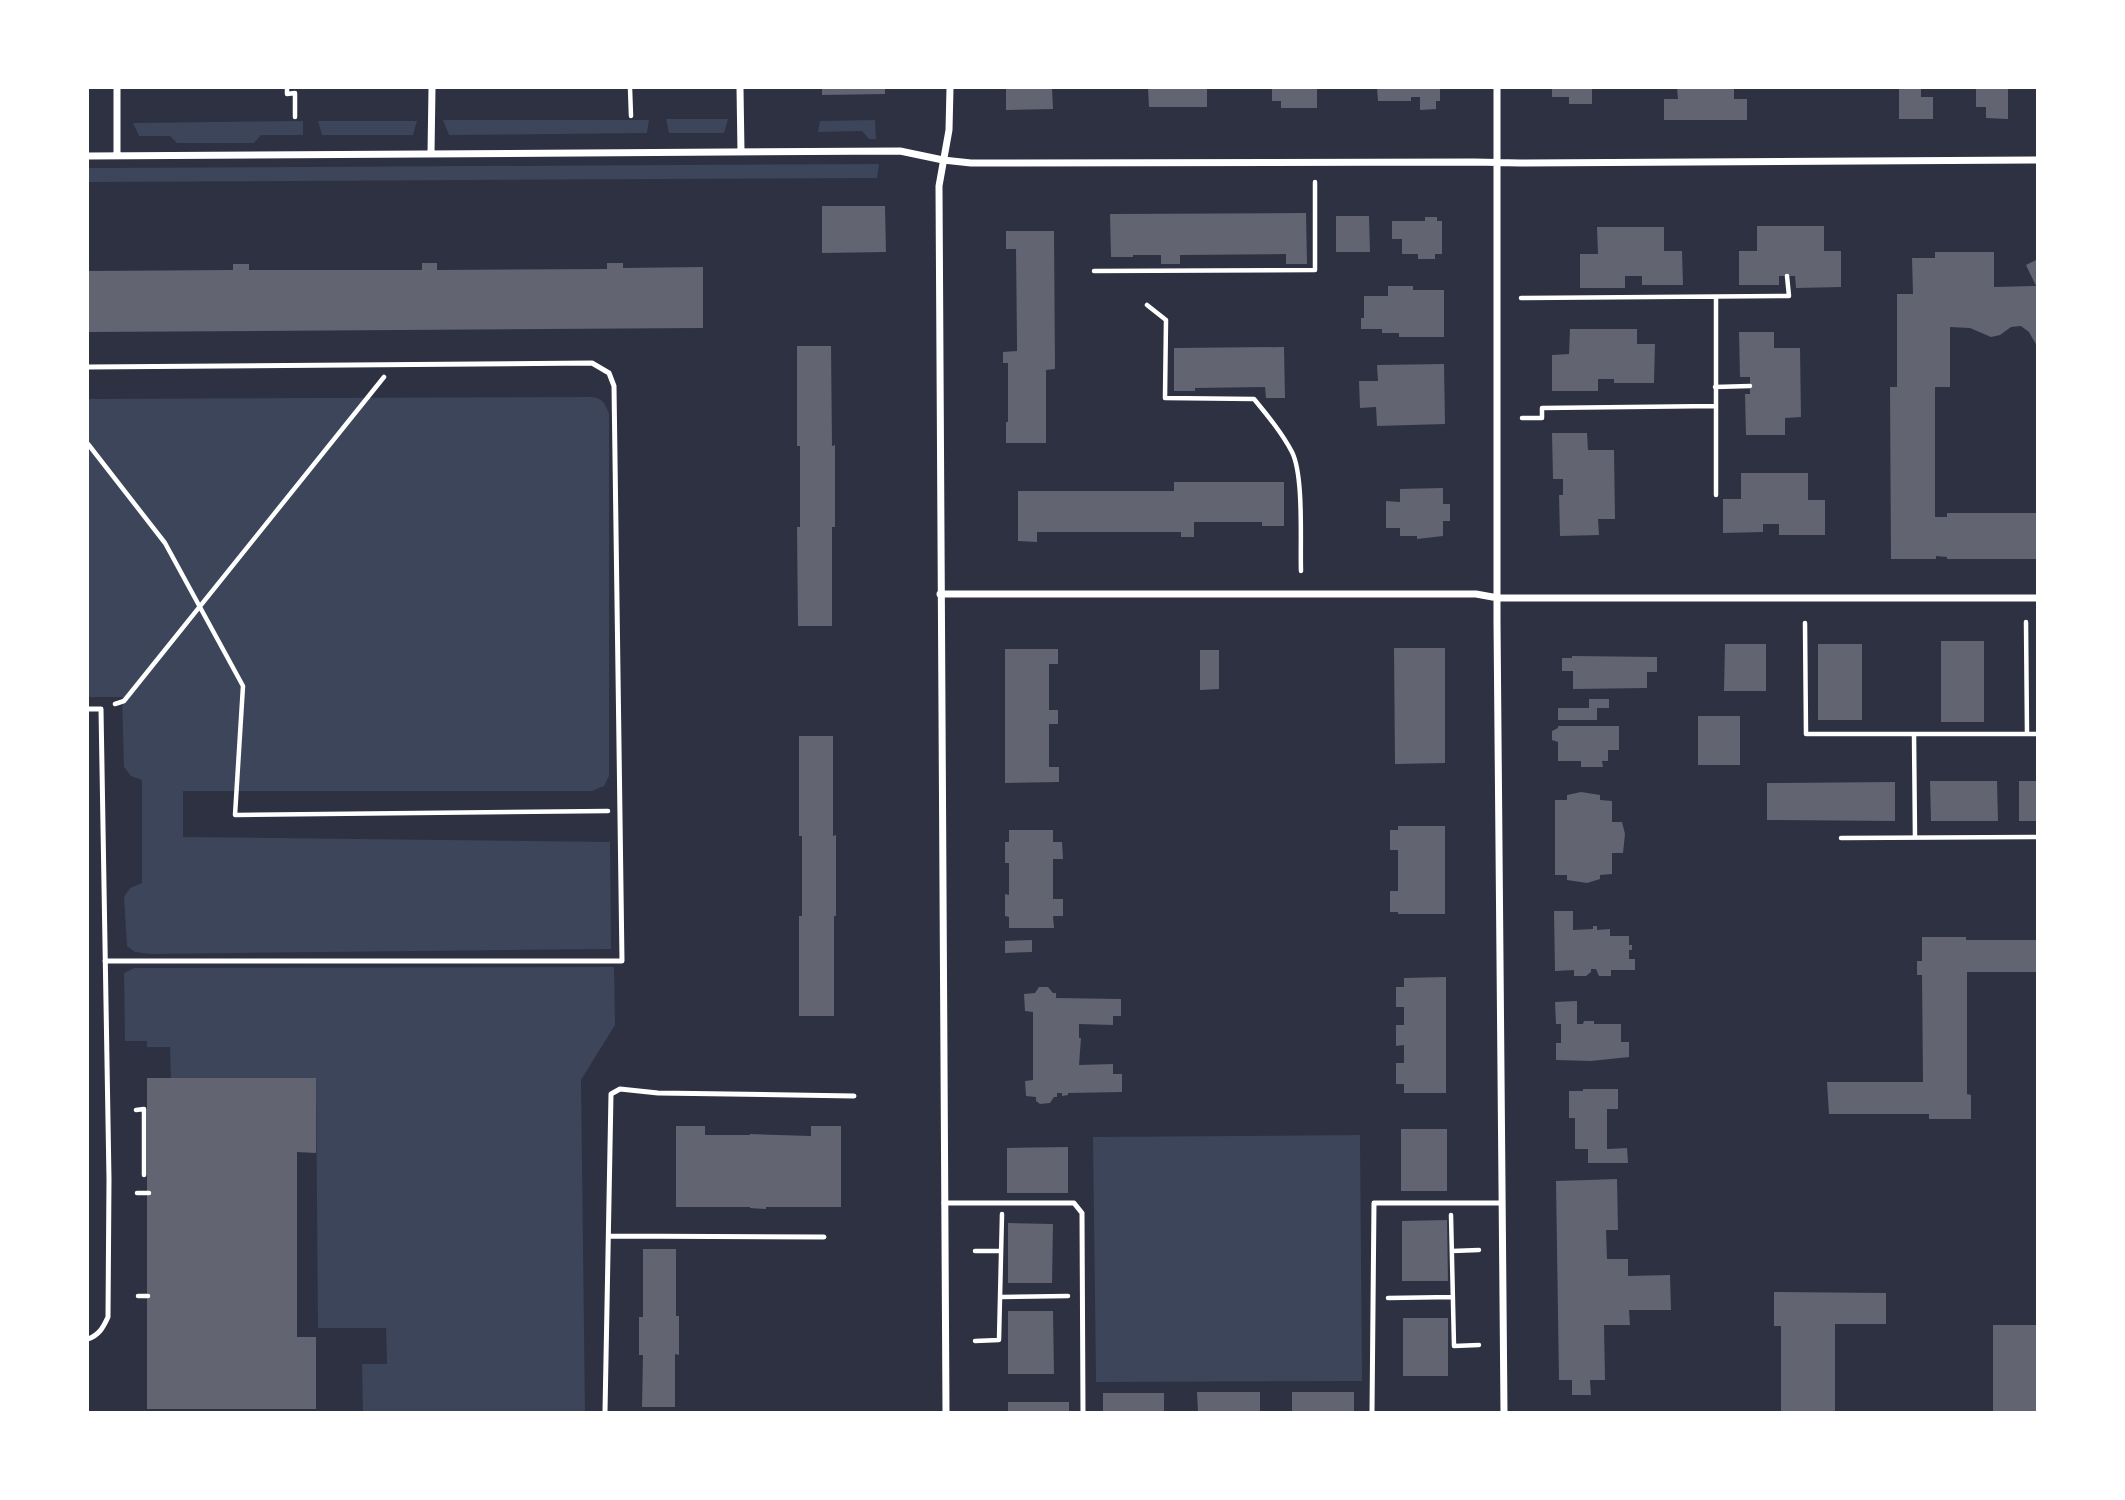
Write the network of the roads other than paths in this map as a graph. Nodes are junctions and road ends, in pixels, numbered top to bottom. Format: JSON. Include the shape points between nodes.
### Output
{"nodes":[{"id":1,"x":117,"y":88,"type":"edge"},
{"id":2,"x":432,"y":88,"type":"edge"},
{"id":3,"x":740,"y":88,"type":"edge"},
{"id":4,"x":950,"y":88,"type":"edge"},
{"id":5,"x":1497,"y":88,"type":"edge"},
{"id":6,"x":741,"y":152,"type":"junction"},
{"id":7,"x":431,"y":153,"type":"junction"},
{"id":8,"x":117,"y":155,"type":"junction"},
{"id":9,"x":88,"y":156,"type":"edge"},
{"id":10,"x":943,"y":160,"type":"junction"},
{"id":11,"x":2038,"y":160,"type":"edge"},
{"id":12,"x":1498,"y":163,"type":"junction"},
{"id":13,"x":88,"y":367,"type":"edge"},
{"id":14,"x":940,"y":594,"type":"junction"},
{"id":15,"x":1498,"y":598,"type":"junction"},
{"id":16,"x":2038,"y":598,"type":"edge"},
{"id":17,"x":88,"y":709,"type":"edge"},
{"id":18,"x":105,"y":961,"type":"junction"},
{"id":19,"x":854,"y":1096,"type":"dead end"},
{"id":20,"x":944,"y":1203,"type":"junction"},
{"id":21,"x":1502,"y":1203,"type":"junction"},
{"id":22,"x":609,"y":1236,"type":"junction"},
{"id":23,"x":824,"y":1237,"type":"dead end"},
{"id":24,"x":88,"y":1339,"type":"edge"},
{"id":25,"x":605,"y":1412,"type":"edge"},
{"id":26,"x":946,"y":1412,"type":"edge"},
{"id":27,"x":1083,"y":1412,"type":"edge"},
{"id":28,"x":1371,"y":1412,"type":"edge"},
{"id":29,"x":1504,"y":1412,"type":"edge"}],
"edges":[{"from":1,"to":8,"type":"street"},
{"from":2,"to":7,"type":"street"},
{"from":3,"to":6,"type":"street"},
{"from":4,"to":10,"type":"street"},
{"from":5,"to":12,"type":"street"},
{"from":6,"to":7,"type":"street"},
{"from":6,"to":10,"type":"street","via":[[900,150]]},
{"from":7,"to":8,"type":"street"},
{"from":8,"to":9,"type":"street"},
{"from":10,"to":12,"type":"street"},
{"from":10,"to":14,"type":"street","via":[[939,186]]},
{"from":11,"to":12,"type":"street"},
{"from":12,"to":15,"type":"street"},
{"from":13,"to":18,"type":"lane","via":[[592,363],[609,373],[614,386],[622,961]]},
{"from":14,"to":15,"type":"street","via":[[1476,594]]},
{"from":14,"to":20,"type":"street"},
{"from":15,"to":16,"type":"street"},
{"from":15,"to":21,"type":"street"},
{"from":17,"to":18,"type":"lane","via":[[101,709]]},
{"from":18,"to":24,"type":"lane","via":[[108,1317],[103,1328]]},
{"from":19,"to":22,"type":"lane","via":[[620,1089],[611,1094]]},
{"from":20,"to":26,"type":"street"},
{"from":20,"to":27,"type":"lane","via":[[1074,1203],[1080,1208]]},
{"from":21,"to":28,"type":"lane","via":[[1374,1203]]},
{"from":21,"to":29,"type":"street"},
{"from":22,"to":23,"type":"lane"},
{"from":22,"to":25,"type":"lane"}]}
